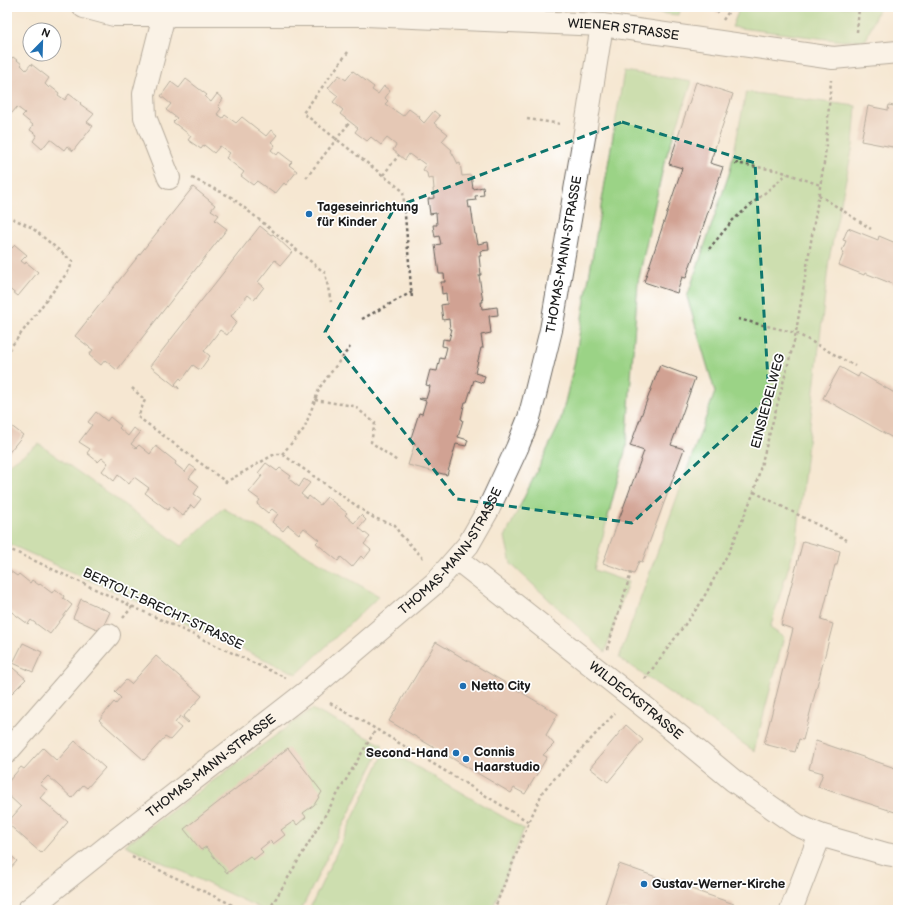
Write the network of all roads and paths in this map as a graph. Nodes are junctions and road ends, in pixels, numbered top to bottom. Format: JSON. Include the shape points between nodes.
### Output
{"nodes":[{"id":1,"x":84,"y":7,"type":"edge"},
{"id":2,"x":164,"y":15,"type":"junction"},
{"id":3,"x":602,"y":25,"type":"junction"},
{"id":4,"x":348,"y":52,"type":"dead end"},
{"id":5,"x":898,"y":52,"type":"edge"},
{"id":6,"x":833,"y":58,"type":"junction"},
{"id":7,"x":527,"y":119,"type":"dead end"},
{"id":8,"x":350,"y":122,"type":"dead end"},
{"id":9,"x":567,"y":125,"type":"dead end"},
{"id":10,"x":337,"y":139,"type":"junction"},
{"id":11,"x":399,"y":155,"type":"dead end"},
{"id":12,"x":734,"y":163,"type":"dead end"},
{"id":13,"x":787,"y":174,"type":"junction"},
{"id":14,"x":383,"y":175,"type":"junction"},
{"id":15,"x":169,"y":178,"type":"joint"},
{"id":16,"x":306,"y":178,"type":"dead end"},
{"id":17,"x":820,"y":186,"type":"junction"},
{"id":18,"x":819,"y":195,"type":"junction"},
{"id":19,"x":7,"y":216,"type":"edge"},
{"id":20,"x":871,"y":229,"type":"dead end"},
{"id":21,"x":709,"y":249,"type":"dead end"},
{"id":22,"x":412,"y":292,"type":"junction"},
{"id":23,"x":412,"y":299,"type":"dead end"},
{"id":24,"x":331,"y":302,"type":"dead end"},
{"id":25,"x":362,"y":318,"type":"dead end"},
{"id":26,"x":738,"y":319,"type":"dead end"},
{"id":27,"x":796,"y":333,"type":"junction"},
{"id":28,"x":350,"y":347,"type":"dead end"},
{"id":29,"x":7,"y":352,"type":"edge"},
{"id":30,"x":855,"y":366,"type":"dead end"},
{"id":31,"x":132,"y":388,"type":"dead end"},
{"id":32,"x":315,"y":400,"type":"junction"},
{"id":33,"x":282,"y":454,"type":"junction"},
{"id":34,"x":398,"y":461,"type":"dead end"},
{"id":35,"x":754,"y":492,"type":"junction"},
{"id":36,"x":847,"y":540,"type":"dead end"},
{"id":37,"x":7,"y":548,"type":"edge"},
{"id":38,"x":423,"y":558,"type":"dead end"},
{"id":39,"x":457,"y":559,"type":"junction"},
{"id":40,"x":630,"y":573,"type":"dead end"},
{"id":41,"x":109,"y":635,"type":"dead end"},
{"id":42,"x":600,"y":673,"type":"junction"},
{"id":43,"x":642,"y":684,"type":"dead end"},
{"id":44,"x":309,"y":690,"type":"junction"},
{"id":45,"x":615,"y":712,"type":"dead end"},
{"id":46,"x":376,"y":729,"type":"junction"},
{"id":47,"x":7,"y":752,"type":"edge"},
{"id":48,"x":529,"y":822,"type":"junction"},
{"id":49,"x":820,"y":835,"type":"junction"},
{"id":50,"x":108,"y":846,"type":"junction"},
{"id":51,"x":898,"y":856,"type":"edge"},
{"id":52,"x":28,"y":910,"type":"edge"},
{"id":53,"x":243,"y":910,"type":"edge"},
{"id":54,"x":269,"y":910,"type":"edge"},
{"id":55,"x":494,"y":910,"type":"edge"},
{"id":56,"x":791,"y":910,"type":"edge"}],
"edges":[{"from":1,"to":2,"type":"street","name":"WIENER STRASSE","via":[[114,15]]},
{"from":2,"to":3,"type":"street","name":"WIENER STRASSE","via":[[365,15]]},
{"from":2,"to":15,"type":"street","via":[[144,94],[145,117]]},
{"from":3,"to":6,"type":"street","name":"WIENER STRASSE"},
{"from":3,"to":39,"type":"street","name":"THOMAS-MANN-STRASSE","via":[[551,330],[529,418],[491,503],[468,545]]},
{"from":4,"to":10,"type":"path","via":[[303,113]]},
{"from":5,"to":6,"type":"street","name":"WIENER STRASSE"},
{"from":6,"to":17,"type":"path","name":"EINSIEDELWEG","via":[[825,157]]},
{"from":7,"to":9,"type":"path"},
{"from":8,"to":10,"type":"path"},
{"from":10,"to":14,"type":"path"},
{"from":10,"to":16,"type":"path"},
{"from":11,"to":14,"type":"path"},
{"from":12,"to":13,"type":"path"},
{"from":13,"to":17,"type":"path"},
{"from":13,"to":21,"type":"path","via":[[733,220]]},
{"from":14,"to":22,"type":"path","via":[[403,191]]},
{"from":15,"to":24,"type":"path","via":[[190,177],[231,197],[325,273]]},
{"from":17,"to":18,"type":"path","name":"EINSIEDELWEG"},
{"from":18,"to":20,"type":"path"},
{"from":18,"to":27,"type":"path","name":"EINSIEDELWEG"},
{"from":19,"to":29,"type":"path","via":[[31,227],[72,261],[70,269]]},
{"from":22,"to":23,"type":"path"},
{"from":22,"to":25,"type":"path"},
{"from":26,"to":27,"type":"path"},
{"from":27,"to":30,"type":"path"},
{"from":27,"to":35,"type":"path","name":"EINSIEDELWEG"},
{"from":28,"to":32,"type":"path","via":[[320,387]]},
{"from":31,"to":33,"type":"path","via":[[145,400],[138,417],[226,482],[275,454]]},
{"from":32,"to":33,"type":"path","via":[[304,428]]},
{"from":32,"to":34,"type":"path","via":[[354,406],[375,423],[371,442]]},
{"from":33,"to":38,"type":"path","via":[[374,518],[395,525],[399,533]]},
{"from":35,"to":36,"type":"path"},
{"from":35,"to":43,"type":"path","name":"EINSIEDELWEG","via":[[730,550],[700,604]]},
{"from":37,"to":44,"type":"path","name":"BERTOLT-BRECHT-STRASSE"},
{"from":39,"to":42,"type":"street","name":"WILDECKSTRASSE"},
{"from":39,"to":44,"type":"street","name":"THOMAS-MANN-STRASSE","via":[[435,583]]},
{"from":40,"to":42,"type":"path"},
{"from":41,"to":47,"type":"street"},
{"from":42,"to":49,"type":"street","name":"WILDECKSTRASSE","via":[[734,781],[797,825]]},
{"from":44,"to":46,"type":"path","name":"BERTOLT-BRECHT-STRASSE"},
{"from":44,"to":50,"type":"street","name":"THOMAS-MANN-STRASSE"},
{"from":45,"to":48,"type":"path","via":[[543,791]]},
{"from":46,"to":48,"type":"path","name":"BERTOLT-BRECHT-STRASSE"},
{"from":46,"to":54,"type":"path"},
{"from":48,"to":55,"type":"path"},
{"from":49,"to":51,"type":"street","name":"WILDECKSTRASSE"},
{"from":49,"to":56,"type":"street"},
{"from":50,"to":52,"type":"street","name":"THOMAS-MANN-STRASSE"},
{"from":50,"to":53,"type":"path"}]}
